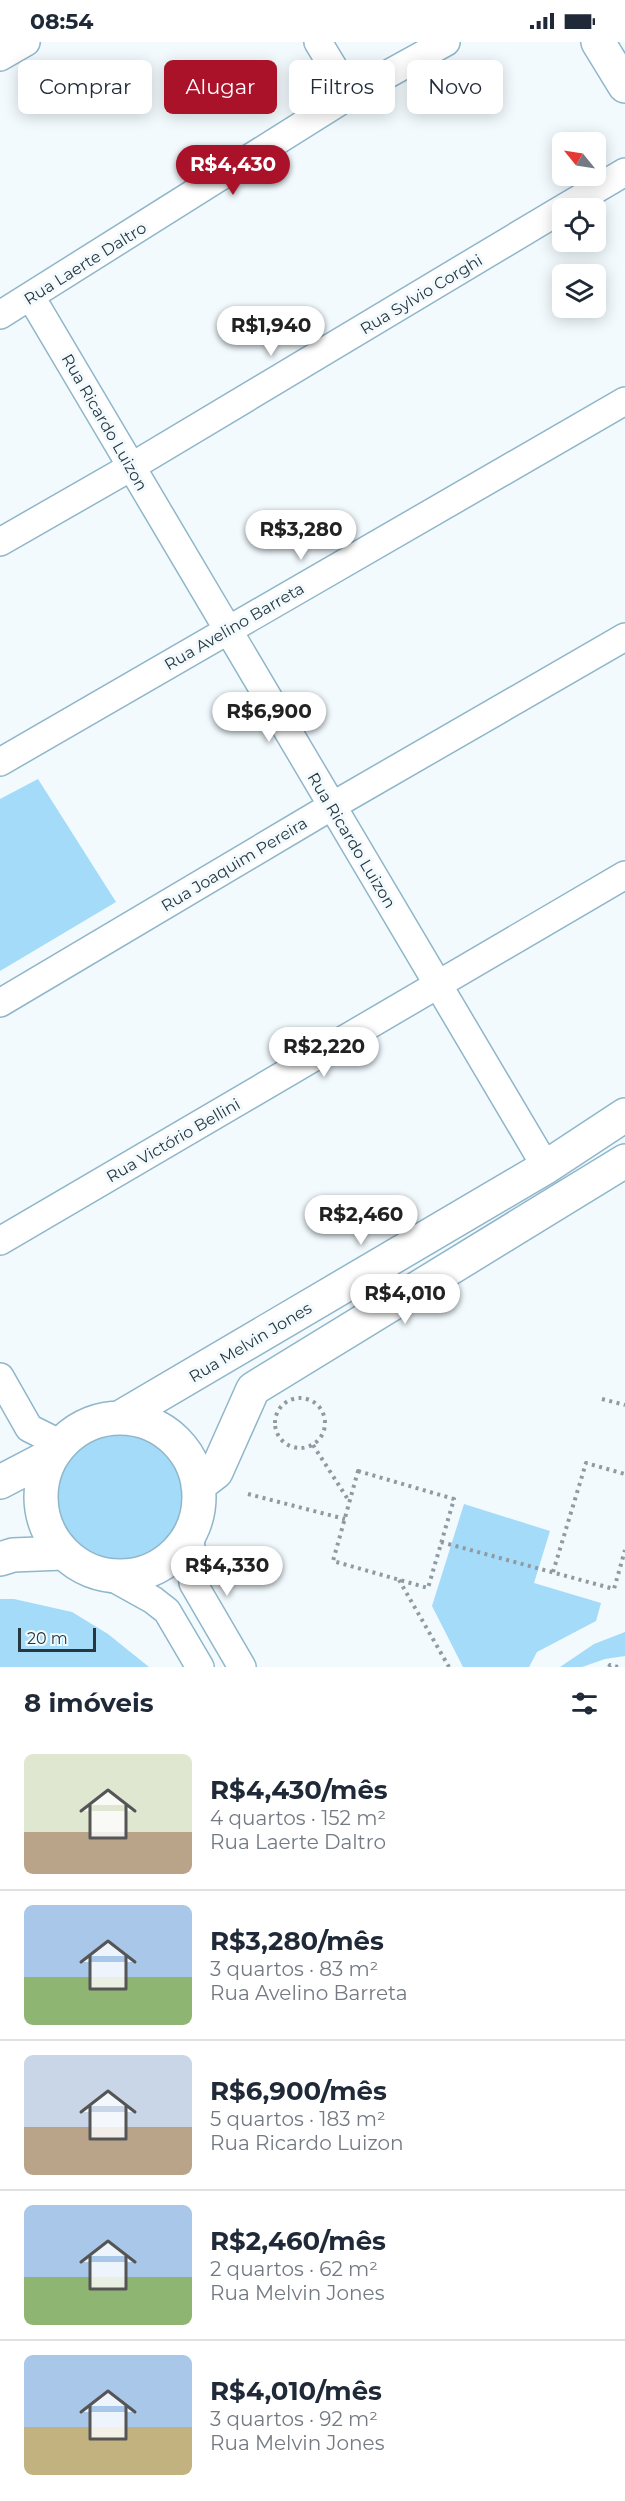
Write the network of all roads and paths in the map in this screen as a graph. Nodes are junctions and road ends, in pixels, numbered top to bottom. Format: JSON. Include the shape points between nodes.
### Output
{"nodes":[{"id":1,"x":26,"y":42,"type":"edge"},
{"id":2,"x":318,"y":42,"type":"edge"},
{"id":3,"x":446,"y":42,"type":"edge"},
{"id":4,"x":598,"y":42,"type":"edge"},
{"id":5,"x":0,"y":57,"type":"edge"},
{"id":6,"x":329,"y":60,"type":"edge"},
{"id":7,"x":395,"y":70,"type":"edge"},
{"id":8,"x":622,"y":73,"type":"edge"},
{"id":9,"x":320,"y":114,"type":"edge"},
{"id":10,"x":625,"y":172,"type":"edge"},
{"id":11,"x":581,"y":198,"type":"edge"},
{"id":12,"x":552,"y":216,"type":"edge"},
{"id":13,"x":31,"y":297,"type":"junction"},
{"id":14,"x":0,"y":315,"type":"edge"},
{"id":15,"x":625,"y":400,"type":"edge"},
{"id":16,"x":131,"y":467,"type":"junction"},
{"id":17,"x":0,"y":542,"type":"edge"},
{"id":18,"x":227,"y":630,"type":"junction"},
{"id":19,"x":625,"y":637,"type":"edge"},
{"id":20,"x":0,"y":762,"type":"edge"},
{"id":21,"x":332,"y":806,"type":"junction"},
{"id":22,"x":625,"y":875,"type":"edge"},
{"id":23,"x":438,"y":986,"type":"junction"},
{"id":24,"x":0,"y":1003,"type":"edge"},
{"id":25,"x":625,"y":1115,"type":"edge"},
{"id":26,"x":625,"y":1161,"type":"edge"},
{"id":27,"x":546,"y":1167,"type":"junction"},
{"id":28,"x":0,"y":1241,"type":"edge"},
{"id":29,"x":0,"y":1377,"type":"edge"},
{"id":30,"x":602,"y":1399,"type":"dead end"},
{"id":31,"x":625,"y":1405,"type":"edge"},
{"id":32,"x":121,"y":1417,"type":"junction"},
{"id":33,"x":313,"y":1444,"type":"junction"},
{"id":34,"x":56,"y":1449,"type":"junction"},
{"id":35,"x":625,"y":1474,"type":"edge"},
{"id":36,"x":0,"y":1482,"type":"edge"},
{"id":37,"x":198,"y":1486,"type":"junction"},
{"id":38,"x":248,"y":1494,"type":"dead end"},
{"id":39,"x":350,"y":1502,"type":"junction"},
{"id":40,"x":345,"y":1519,"type":"junction"},
{"id":41,"x":190,"y":1533,"type":"junction"},
{"id":42,"x":441,"y":1542,"type":"junction"},
{"id":43,"x":625,"y":1550,"type":"edge"},
{"id":44,"x":63,"y":1553,"type":"junction"},
{"id":45,"x":0,"y":1559,"type":"edge"},
{"id":46,"x":553,"y":1572,"type":"junction"},
{"id":47,"x":108,"y":1575,"type":"junction"},
{"id":48,"x":399,"y":1580,"type":"junction"},
{"id":49,"x":609,"y":1666,"type":"edge"},
{"id":50,"x":200,"y":1667,"type":"edge"},
{"id":51,"x":242,"y":1667,"type":"edge"},
{"id":52,"x":449,"y":1667,"type":"edge"},
{"id":53,"x":618,"y":1667,"type":"edge"}],
"edges":[{"from":1,"to":5,"type":"street"},
{"from":2,"to":6,"type":"street"},
{"from":3,"to":7,"type":"street","name":"Rua Laerte Daltro"},
{"from":4,"to":8,"type":"street"},
{"from":9,"to":13,"type":"street","name":"Rua Laerte Daltro"},
{"from":10,"to":11,"type":"street","name":"Rua Sylvio Corghi"},
{"from":12,"to":16,"type":"street","name":"Rua Sylvio Corghi"},
{"from":13,"to":14,"type":"street","name":"Rua Laerte Daltro"},
{"from":13,"to":16,"type":"street","name":"Rua Ricardo Luizon"},
{"from":15,"to":18,"type":"street","name":"Rua Avelino Barreta"},
{"from":16,"to":17,"type":"street","name":"Rua Sylvio Corghi"},
{"from":16,"to":18,"type":"street","name":"Rua Ricardo Luizon"},
{"from":18,"to":20,"type":"street","name":"Rua Avelino Barreta"},
{"from":18,"to":21,"type":"street","name":"Rua Ricardo Luizon"},
{"from":19,"to":21,"type":"street","name":"Rua Joaquim Pereira"},
{"from":21,"to":23,"type":"street","name":"Rua Ricardo Luizon"},
{"from":21,"to":24,"type":"street","name":"Rua Joaquim Pereira"},
{"from":22,"to":23,"type":"street","name":"Rua Victório Bellini"},
{"from":23,"to":27,"type":"street","name":"Rua Ricardo Luizon"},
{"from":23,"to":28,"type":"street","name":"Rua Victório Bellini"},
{"from":25,"to":27,"type":"street","name":"Rua Melvin Jones"},
{"from":26,"to":37,"type":"street","via":[[253,1389],[216,1472]]},
{"from":27,"to":32,"type":"street","name":"Rua Melvin Jones"},
{"from":29,"to":34,"type":"street","via":[[29,1428]]},
{"from":30,"to":31,"type":"path"},
{"from":32,"to":34,"type":"street","via":[[99,1420],[78,1429]]},
{"from":32,"to":37,"type":"street","via":[[164,1430],[192,1464]]},
{"from":33,"to":33,"type":"path","via":[[325,1430],[324,1413],[305,1397],[289,1400],[277,1412],[278,1437],[291,1447]]},
{"from":33,"to":39,"type":"path"},
{"from":34,"to":36,"type":"street"},
{"from":34,"to":44,"type":"street","via":[[42,1479],[41,1506],[48,1531]]},
{"from":35,"to":46,"type":"path","via":[[586,1462]]},
{"from":37,"to":41,"type":"street","via":[[198,1510]]},
{"from":38,"to":40,"type":"path"},
{"from":39,"to":40,"type":"path"},
{"from":39,"to":42,"type":"path","via":[[358,1471],[454,1499]]},
{"from":40,"to":48,"type":"path","via":[[333,1561]]},
{"from":41,"to":47,"type":"street","via":[[176,1553],[156,1567],[133,1575]]},
{"from":41,"to":51,"type":"street","via":[[193,1583]]},
{"from":42,"to":46,"type":"path"},
{"from":42,"to":48,"type":"path","via":[[428,1588]]},
{"from":43,"to":46,"type":"path","via":[[614,1589]]},
{"from":44,"to":45,"type":"street"},
{"from":44,"to":47,"type":"street","via":[[84,1568]]},
{"from":47,"to":50,"type":"street","via":[[167,1611]]},
{"from":48,"to":52,"type":"path"},
{"from":49,"to":53,"type":"path"}]}
